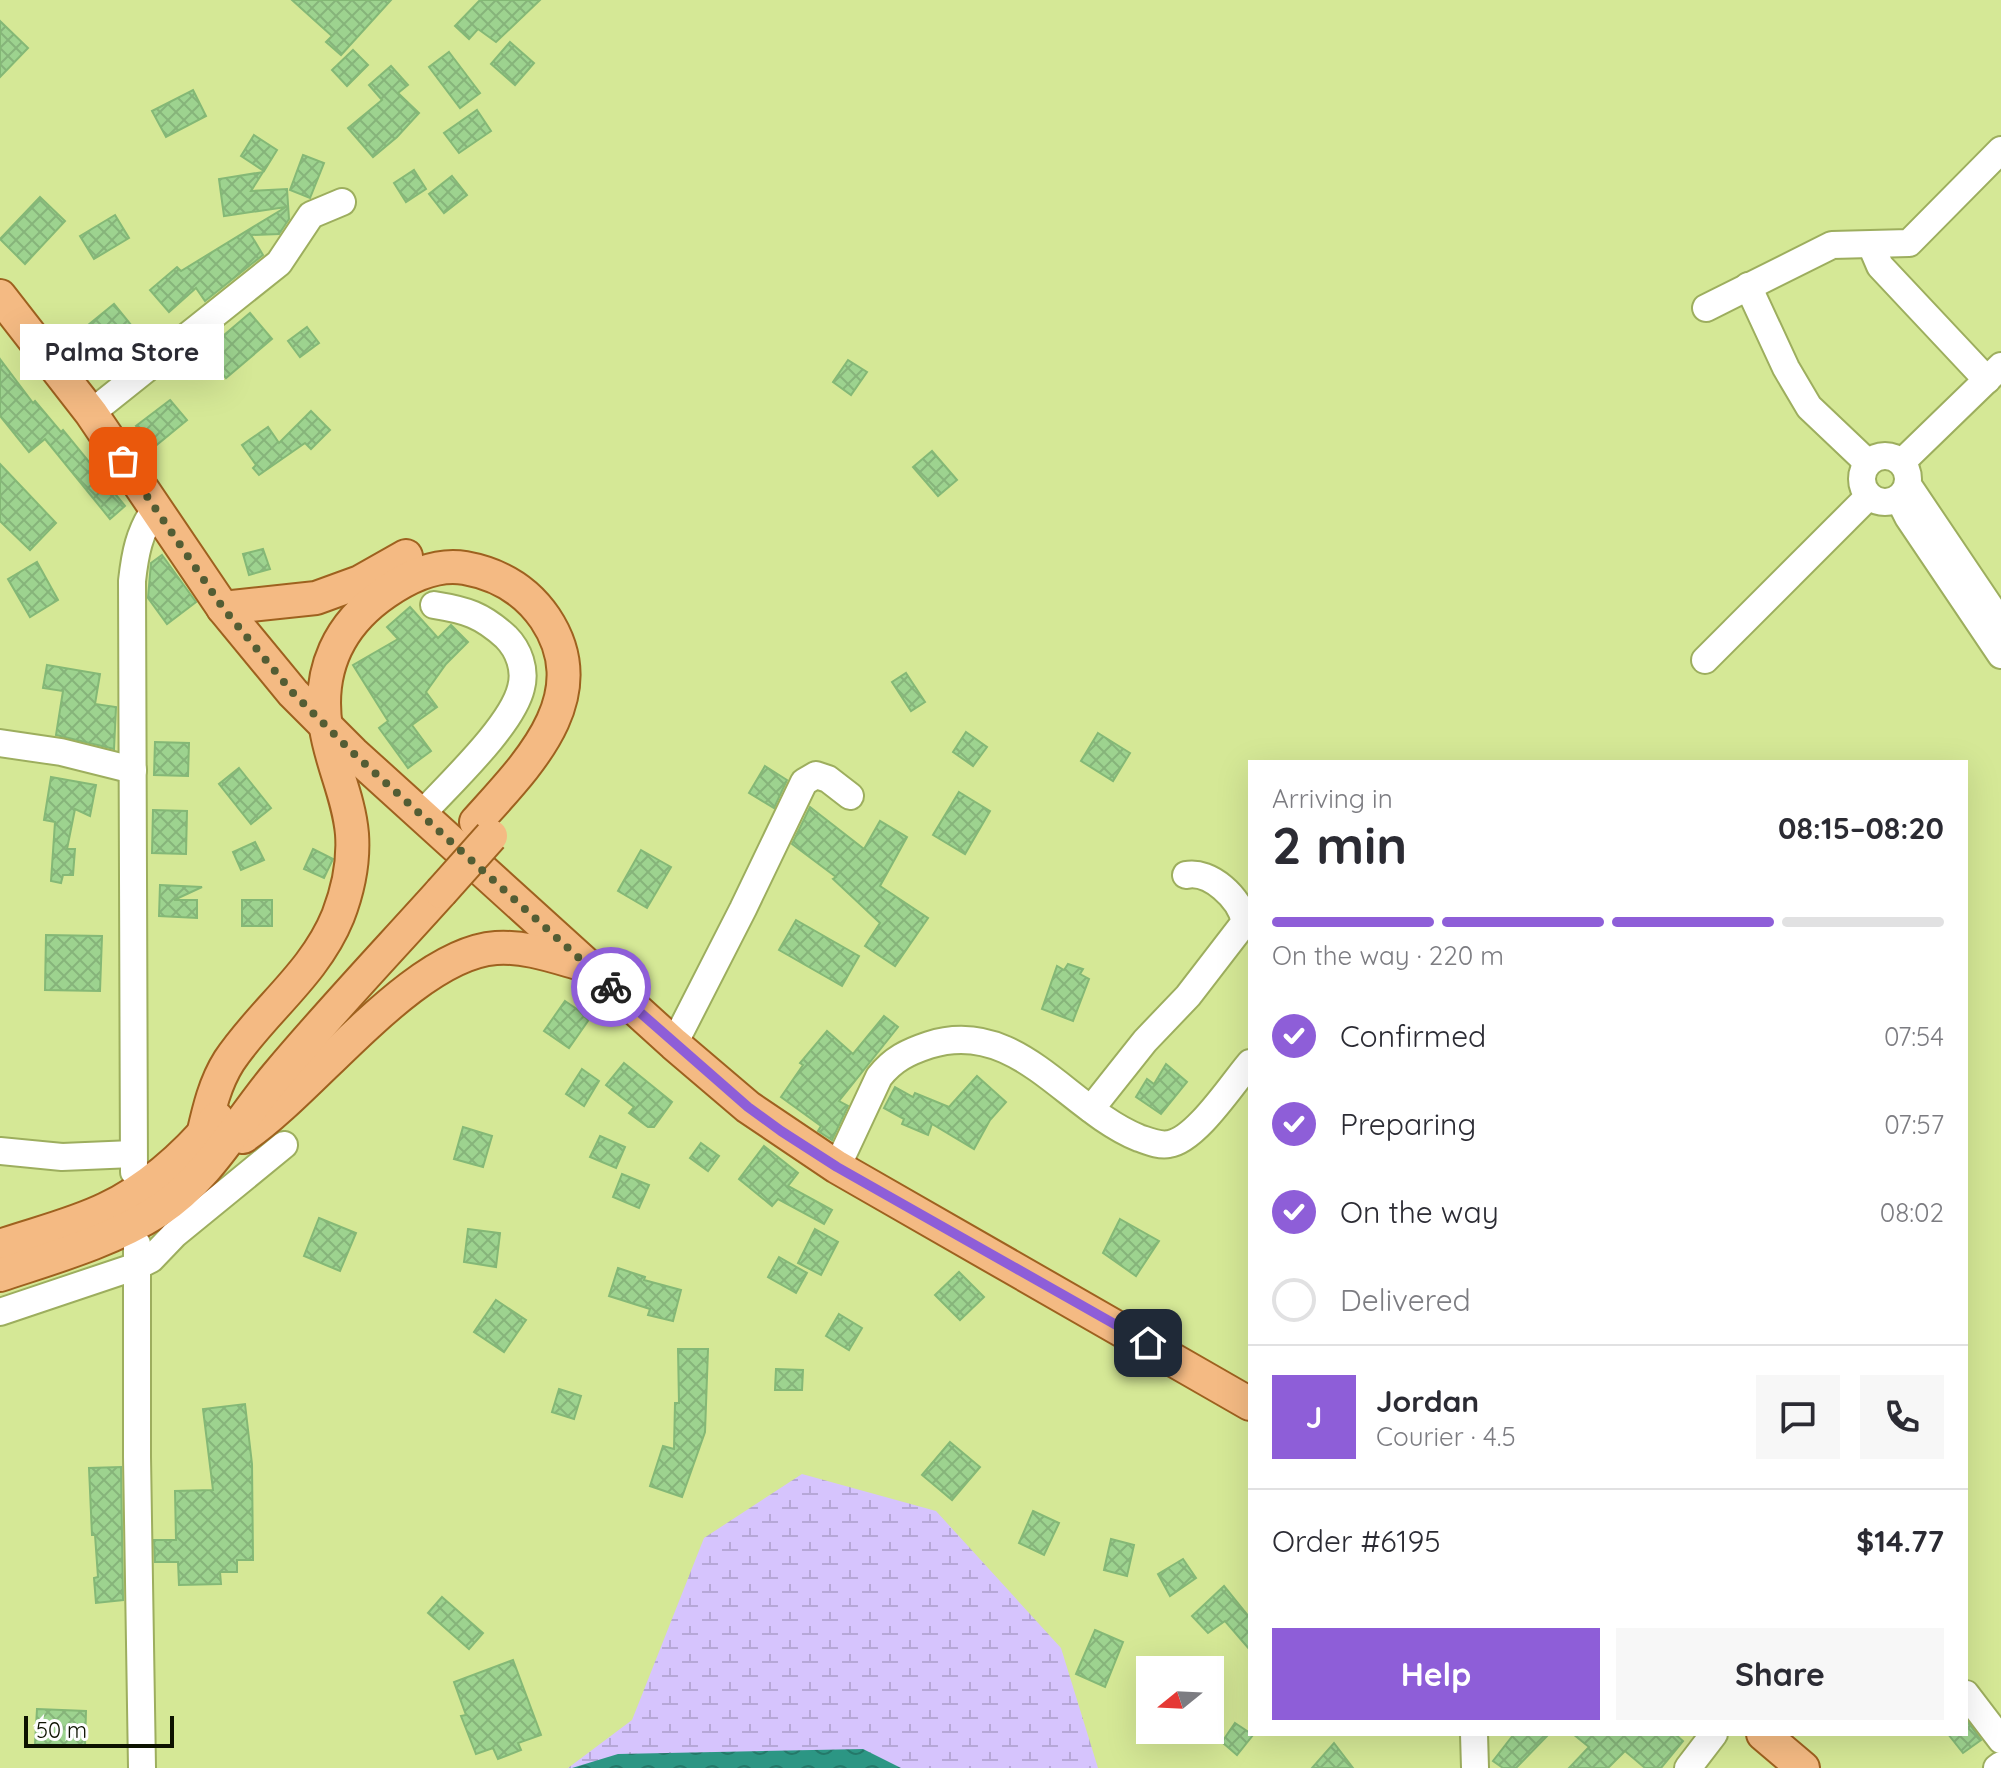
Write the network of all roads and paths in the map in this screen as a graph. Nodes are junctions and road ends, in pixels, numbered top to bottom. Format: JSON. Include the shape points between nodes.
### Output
{"nodes":[{"id":1,"x":2001,"y":150,"type":"edge"},
{"id":2,"x":342,"y":202,"type":"dead end"},
{"id":3,"x":1871,"y":245,"type":"junction"},
{"id":4,"x":1748,"y":286,"type":"junction"},
{"id":5,"x":0,"y":296,"type":"edge"},
{"id":6,"x":1706,"y":308,"type":"dead end"},
{"id":7,"x":1994,"y":373,"type":"edge"},
{"id":8,"x":91,"y":413,"type":"junction"},
{"id":9,"x":1868,"y":463,"type":"junction"},
{"id":10,"x":1903,"y":482,"type":"junction"},
{"id":11,"x":1869,"y":496,"type":"junction"},
{"id":12,"x":155,"y":509,"type":"junction"},
{"id":13,"x":388,"y":578,"type":"junction"},
{"id":14,"x":434,"y":605,"type":"dead end"},
{"id":15,"x":223,"y":608,"type":"junction"},
{"id":16,"x":2001,"y":623,"type":"edge"},
{"id":17,"x":2001,"y":655,"type":"edge"},
{"id":18,"x":1705,"y":660,"type":"dead end"},
{"id":19,"x":326,"y":726,"type":"junction"},
{"id":20,"x":0,"y":743,"type":"edge"},
{"id":21,"x":133,"y":770,"type":"junction"},
{"id":22,"x":850,"y":796,"type":"dead end"},
{"id":23,"x":421,"y":815,"type":"junction"},
{"id":24,"x":1186,"y":875,"type":"dead end"},
{"id":25,"x":588,"y":966,"type":"junction"},
{"id":26,"x":674,"y":1044,"type":"junction"},
{"id":27,"x":1248,"y":1065,"type":"edge"},
{"id":28,"x":1091,"y":1109,"type":"junction"},
{"id":29,"x":212,"y":1142,"type":"junction"},
{"id":30,"x":284,"y":1145,"type":"dead end"},
{"id":31,"x":0,"y":1151,"type":"edge"},
{"id":32,"x":837,"y":1167,"type":"junction"},
{"id":33,"x":0,"y":1246,"type":"edge"},
{"id":34,"x":137,"y":1255,"type":"junction"},
{"id":35,"x":0,"y":1275,"type":"edge"},
{"id":36,"x":0,"y":1312,"type":"edge"},
{"id":37,"x":1248,"y":1403,"type":"edge"},
{"id":38,"x":1968,"y":1697,"type":"edge"},
{"id":39,"x":1474,"y":1736,"type":"edge"},
{"id":40,"x":1712,"y":1736,"type":"edge"},
{"id":41,"x":1765,"y":1736,"type":"edge"},
{"id":42,"x":2001,"y":1740,"type":"edge"},
{"id":43,"x":135,"y":1765,"type":"edge"},
{"id":44,"x":1475,"y":1768,"type":"edge"},
{"id":45,"x":1688,"y":1768,"type":"edge"},
{"id":46,"x":1803,"y":1768,"type":"edge"}],
"edges":[{"from":1,"to":3,"type":"street","via":[[1909,243]]},
{"from":2,"to":8,"type":"street","via":[[311,215],[279,263]]},
{"from":3,"to":4,"type":"street","via":[[1832,245]]},
{"from":3,"to":7,"type":"street","via":[[1880,266]]},
{"from":4,"to":6,"type":"street"},
{"from":4,"to":9,"type":"street","via":[[1809,407]]},
{"from":5,"to":8,"type":"main road"},
{"from":7,"to":10,"type":"street"},
{"from":8,"to":12,"type":"main road"},
{"from":9,"to":10,"type":"street","via":[[1891,457]]},
{"from":9,"to":11,"type":"street","via":[[1862,474]]},
{"from":10,"to":11,"type":"street","via":[[1889,503]]},
{"from":10,"to":16,"type":"street"},
{"from":10,"to":17,"type":"street","via":[[1908,517]]},
{"from":11,"to":18,"type":"street"},
{"from":12,"to":15,"type":"main road"},
{"from":12,"to":21,"type":"street","via":[[137,544],[132,581]]},
{"from":13,"to":15,"type":"main road","via":[[316,598]]},
{"from":13,"to":19,"type":"main road","via":[[334,648]]},
{"from":13,"to":29,"type":"main road","via":[[458,567],[496,576],[516,588],[535,604],[557,643],[563,663],[559,708],[484,829],[261,1061]]},
{"from":14,"to":23,"type":"street","via":[[466,610],[507,638],[522,667],[521,688],[509,714]]},
{"from":15,"to":19,"type":"main road"},
{"from":19,"to":23,"type":"main road"},
{"from":19,"to":29,"type":"main road","via":[[349,817],[352,862],[347,891],[313,963],[251,1032],[218,1081]]},
{"from":20,"to":21,"type":"street"},
{"from":21,"to":31,"type":"street","via":[[134,1163]]},
{"from":22,"to":26,"type":"street","via":[[816,775],[804,782]]},
{"from":23,"to":25,"type":"main road"},
{"from":24,"to":28,"type":"street","via":[[1210,879],[1237,902],[1245,922]]},
{"from":25,"to":26,"type":"main road"},
{"from":25,"to":29,"type":"main road","via":[[538,952],[493,948],[452,963],[404,993],[247,1134]]},
{"from":26,"to":32,"type":"main road","via":[[748,1107]]},
{"from":27,"to":28,"type":"street","via":[[1193,1130],[1168,1144],[1126,1132]]},
{"from":28,"to":32,"type":"street","via":[[1031,1061],[1005,1048],[957,1040],[935,1043],[887,1066]]},
{"from":29,"to":33,"type":"main road","via":[[124,1200]]},
{"from":29,"to":35,"type":"main road","via":[[205,1172],[118,1233]]},
{"from":30,"to":34,"type":"street","via":[[151,1259]]},
{"from":32,"to":37,"type":"main road"},
{"from":34,"to":36,"type":"street"},
{"from":34,"to":43,"type":"street"},
{"from":38,"to":42,"type":"street"},
{"from":39,"to":44,"type":"street"},
{"from":40,"to":45,"type":"street"},
{"from":41,"to":46,"type":"main road"}]}
